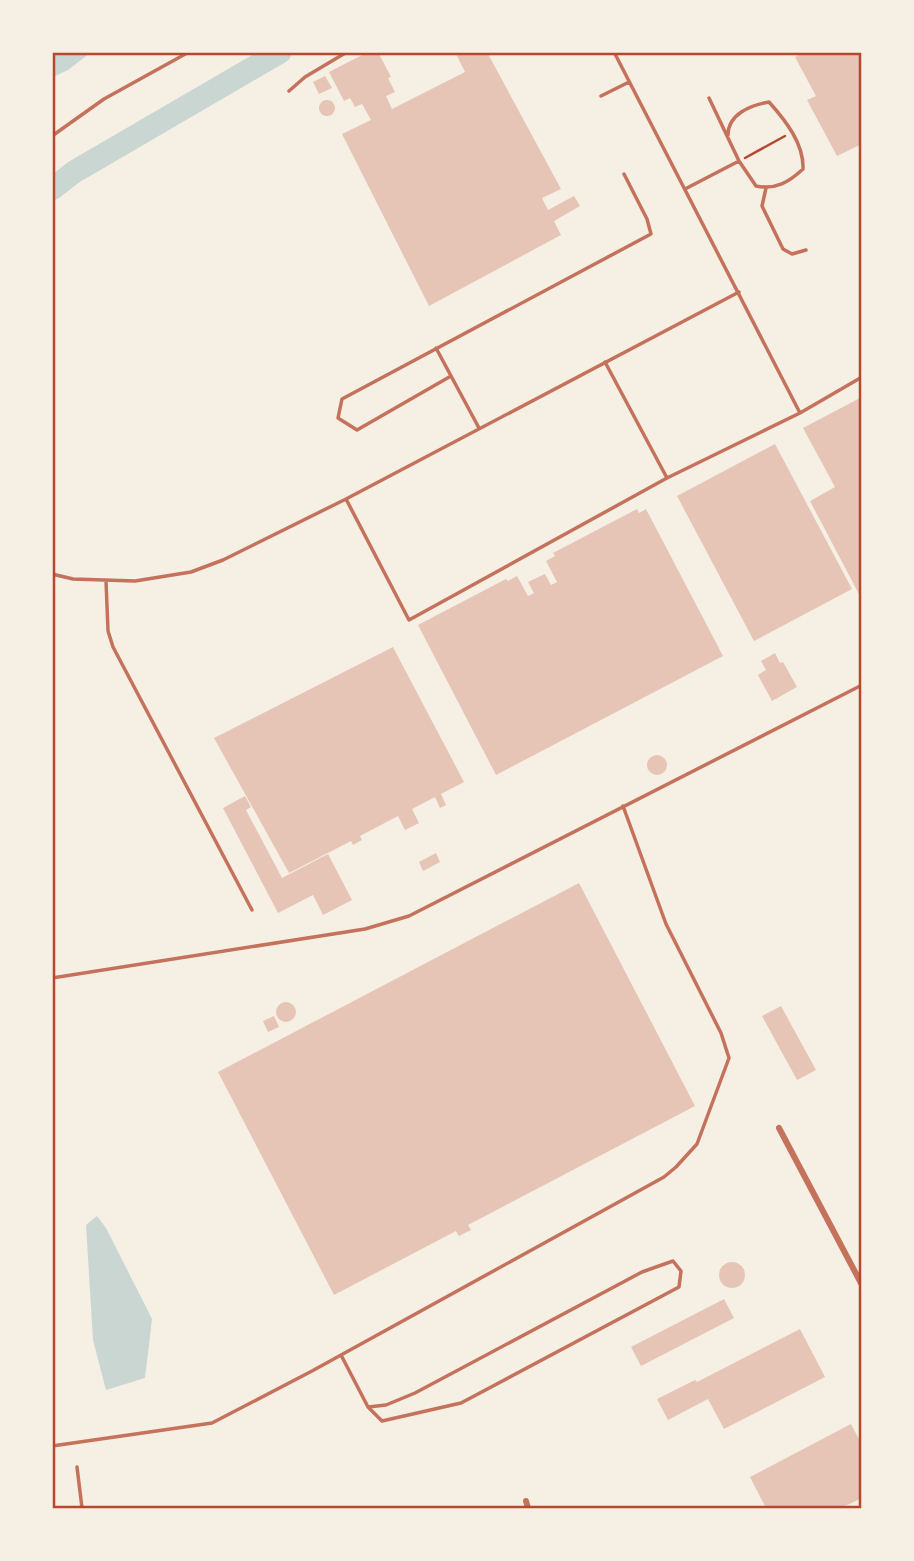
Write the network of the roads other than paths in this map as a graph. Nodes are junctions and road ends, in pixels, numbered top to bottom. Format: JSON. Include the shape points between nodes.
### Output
{"nodes":[{"id":1,"x":189,"y":52,"type":"edge"},
{"id":2,"x":347,"y":52,"type":"edge"},
{"id":3,"x":614,"y":52,"type":"edge"},
{"id":4,"x":629,"y":82,"type":"junction"},
{"id":5,"x":289,"y":90,"type":"dead end"},
{"id":6,"x":601,"y":96,"type":"dead end"},
{"id":7,"x":709,"y":98,"type":"dead end"},
{"id":8,"x":52,"y":135,"type":"edge"},
{"id":9,"x":728,"y":135,"type":"junction"},
{"id":10,"x":739,"y":161,"type":"junction"},
{"id":11,"x":624,"y":174,"type":"dead end"},
{"id":12,"x":766,"y":188,"type":"junction"},
{"id":13,"x":685,"y":189,"type":"junction"},
{"id":14,"x":806,"y":250,"type":"dead end"},
{"id":15,"x":739,"y":292,"type":"junction"},
{"id":16,"x":436,"y":348,"type":"junction"},
{"id":17,"x":605,"y":362,"type":"junction"},
{"id":18,"x":452,"y":376,"type":"junction"},
{"id":19,"x":862,"y":377,"type":"edge"},
{"id":20,"x":800,"y":413,"type":"junction"},
{"id":21,"x":479,"y":428,"type":"junction"},
{"id":22,"x":667,"y":478,"type":"junction"},
{"id":23,"x":346,"y":499,"type":"junction"},
{"id":24,"x":52,"y":574,"type":"edge"},
{"id":25,"x":106,"y":581,"type":"junction"},
{"id":26,"x":862,"y":685,"type":"edge"},
{"id":27,"x":623,"y":806,"type":"junction"},
{"id":28,"x":252,"y":910,"type":"dead end"},
{"id":29,"x":52,"y":978,"type":"edge"},
{"id":30,"x":779,"y":1128,"type":"dead end"},
{"id":31,"x":862,"y":1285,"type":"edge"},
{"id":32,"x":341,"y":1355,"type":"junction"},
{"id":33,"x":368,"y":1407,"type":"junction"},
{"id":34,"x":52,"y":1446,"type":"edge"},
{"id":35,"x":77,"y":1468,"type":"dead end"},
{"id":36,"x":82,"y":1508,"type":"edge"}],
"edges":[{"from":1,"to":8,"type":"lane","via":[[104,99]]},
{"from":2,"to":5,"type":"lane"},
{"from":3,"to":4,"type":"lane"},
{"from":4,"to":6,"type":"lane"},
{"from":4,"to":13,"type":"lane"},
{"from":7,"to":9,"type":"lane"},
{"from":9,"to":10,"type":"lane"},
{"from":9,"to":12,"type":"lane","via":[[734,117],[769,102],[793,132],[804,158],[803,169],[784,184]]},
{"from":10,"to":12,"type":"lane","via":[[757,186]]},
{"from":10,"to":13,"type":"lane"},
{"from":11,"to":16,"type":"lane","via":[[651,234]]},
{"from":12,"to":14,"type":"lane","via":[[762,206],[783,249],[792,254]]},
{"from":13,"to":15,"type":"lane"},
{"from":15,"to":17,"type":"lane"},
{"from":15,"to":20,"type":"lane"},
{"from":16,"to":18,"type":"lane"},
{"from":16,"to":18,"type":"lane","via":[[342,399],[338,418],[357,430]]},
{"from":17,"to":21,"type":"lane"},
{"from":17,"to":22,"type":"lane"},
{"from":18,"to":21,"type":"lane"},
{"from":19,"to":20,"type":"lane"},
{"from":20,"to":22,"type":"lane"},
{"from":21,"to":23,"type":"lane"},
{"from":22,"to":23,"type":"lane","via":[[410,620]]},
{"from":23,"to":25,"type":"lane","via":[[191,572]]},
{"from":24,"to":25,"type":"lane"},
{"from":25,"to":28,"type":"lane","via":[[107,631],[113,647]]},
{"from":26,"to":27,"type":"lane"},
{"from":27,"to":29,"type":"lane","via":[[409,916],[365,929]]},
{"from":27,"to":32,"type":"lane","via":[[666,924],[729,1058],[696,1143],[664,1177]]},
{"from":30,"to":31,"type":"street"},
{"from":32,"to":33,"type":"lane"},
{"from":32,"to":34,"type":"lane","via":[[212,1423]]},
{"from":33,"to":33,"type":"lane","via":[[386,1405],[415,1392],[642,1272],[673,1261],[681,1271],[679,1287],[461,1403],[382,1421]]},
{"from":35,"to":36,"type":"lane"}]}
